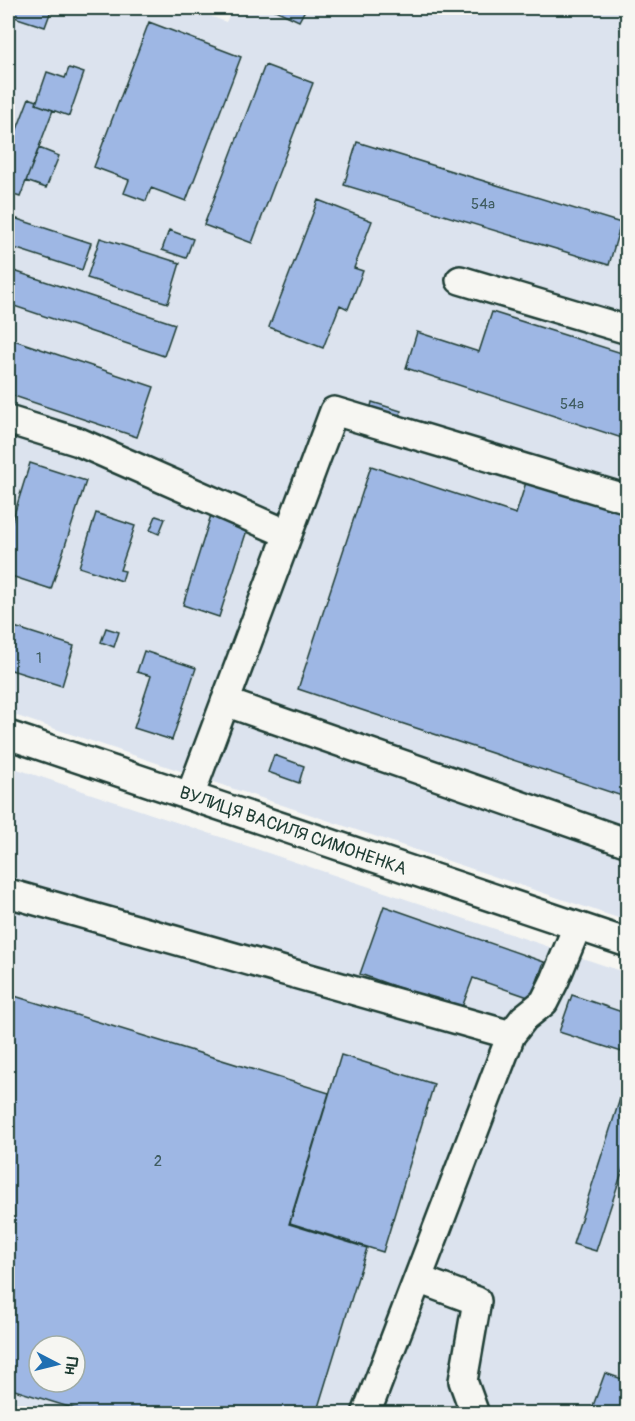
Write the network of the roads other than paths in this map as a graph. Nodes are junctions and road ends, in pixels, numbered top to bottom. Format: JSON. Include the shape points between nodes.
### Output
{"nodes":[{"id":1,"x":460,"y":280,"type":"dead end"},
{"id":2,"x":627,"y":330,"type":"edge"},
{"id":3,"x":8,"y":420,"type":"edge"},
{"id":4,"x":627,"y":499,"type":"edge"},
{"id":5,"x":288,"y":534,"type":"junction"},
{"id":6,"x":225,"y":702,"type":"junction"},
{"id":7,"x":8,"y":735,"type":"edge"},
{"id":8,"x":190,"y":796,"type":"junction"},
{"id":9,"x":627,"y":843,"type":"edge"},
{"id":10,"x":8,"y":893,"type":"edge"},
{"id":11,"x":577,"y":927,"type":"junction"},
{"id":12,"x":627,"y":943,"type":"edge"},
{"id":13,"x":511,"y":1035,"type":"junction"},
{"id":14,"x":418,"y":1279,"type":"junction"},
{"id":15,"x":366,"y":1413,"type":"edge"},
{"id":16,"x":475,"y":1413,"type":"edge"}],
"edges":[{"from":1,"to":2,"type":"street"},
{"from":3,"to":5,"type":"street","via":[[79,442]]},
{"from":4,"to":5,"type":"street","via":[[333,411]]},
{"from":5,"to":6,"type":"street"},
{"from":6,"to":8,"type":"street"},
{"from":6,"to":9,"type":"street"},
{"from":7,"to":8,"type":"street","name":"ВУЛИЦЯ ВАСИЛЯ СИМОНЕНКА"},
{"from":8,"to":11,"type":"street","name":"ВУЛИЦЯ ВАСИЛЯ СИМОНЕНКА"},
{"from":10,"to":13,"type":"street"},
{"from":11,"to":12,"type":"street","name":"ВУЛИЦЯ ВАСИЛЯ СИМОНЕНКА"},
{"from":11,"to":13,"type":"street","via":[[544,1002]]},
{"from":13,"to":14,"type":"street"},
{"from":14,"to":15,"type":"street"},
{"from":14,"to":16,"type":"street","via":[[477,1301],[463,1381]]}]}
